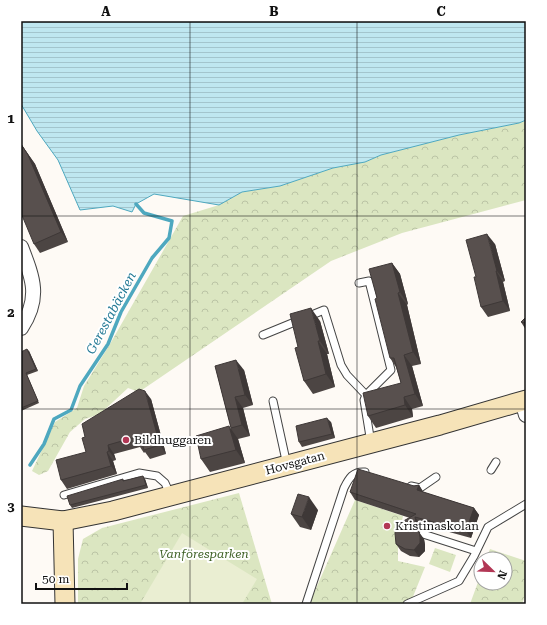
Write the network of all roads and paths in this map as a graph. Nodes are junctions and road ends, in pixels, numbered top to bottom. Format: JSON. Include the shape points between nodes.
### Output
{"nodes":[{"id":1,"x":21,"y":247,"type":"edge"},
{"id":2,"x":359,"y":283,"type":"dead end"},
{"id":3,"x":21,"y":328,"type":"edge"},
{"id":4,"x":263,"y":335,"type":"dead end"},
{"id":5,"x":366,"y":395,"type":"junction"},
{"id":6,"x":273,"y":400,"type":"dead end"},
{"id":7,"x":525,"y":405,"type":"edge"},
{"id":8,"x":371,"y":443,"type":"junction"},
{"id":9,"x":496,"y":462,"type":"dead end"},
{"id":10,"x":287,"y":465,"type":"junction"},
{"id":11,"x":491,"y":470,"type":"dead end"},
{"id":12,"x":370,"y":473,"type":"edge"},
{"id":13,"x":436,"y":477,"type":"dead end"},
{"id":14,"x":406,"y":484,"type":"edge"},
{"id":15,"x":64,"y":495,"type":"dead end"},
{"id":16,"x":171,"y":496,"type":"junction"},
{"id":17,"x":526,"y":504,"type":"edge"},
{"id":18,"x":21,"y":516,"type":"edge"},
{"id":19,"x":63,"y":521,"type":"junction"},
{"id":20,"x":423,"y":534,"type":"dead end"},
{"id":21,"x":476,"y":551,"type":"joint"},
{"id":22,"x":473,"y":557,"type":"edge"},
{"id":23,"x":65,"y":604,"type":"edge"},
{"id":24,"x":306,"y":604,"type":"edge"},
{"id":25,"x":407,"y":604,"type":"edge"}],
"edges":[{"from":1,"to":3,"type":"street","via":[[34,290],[31,308]]},
{"from":2,"to":5,"type":"lane","via":[[369,281],[391,370]]},
{"from":4,"to":5,"type":"lane","via":[[324,310],[340,365],[346,375]]},
{"from":5,"to":8,"type":"lane","via":[[364,400]]},
{"from":6,"to":10,"type":"lane"},
{"from":7,"to":8,"type":"main road","name":"Hovsgatan"},
{"from":8,"to":10,"type":"main road","name":"Hovsgatan"},
{"from":9,"to":11,"type":"lane"},
{"from":10,"to":16,"type":"main road","name":"Hovsgatan"},
{"from":12,"to":24,"type":"lane","via":[[356,472],[344,488]]},
{"from":13,"to":14,"type":"lane","via":[[420,488]]},
{"from":15,"to":16,"type":"lane","via":[[139,473],[157,476],[165,483]]},
{"from":16,"to":19,"type":"main road","name":"Hovsgatan"},
{"from":17,"to":21,"type":"lane","via":[[488,527]]},
{"from":18,"to":19,"type":"main road","name":"Hovsgatan"},
{"from":19,"to":23,"type":"main road"},
{"from":20,"to":21,"type":"lane"},
{"from":22,"to":25,"type":"lane","via":[[460,581]]}]}
